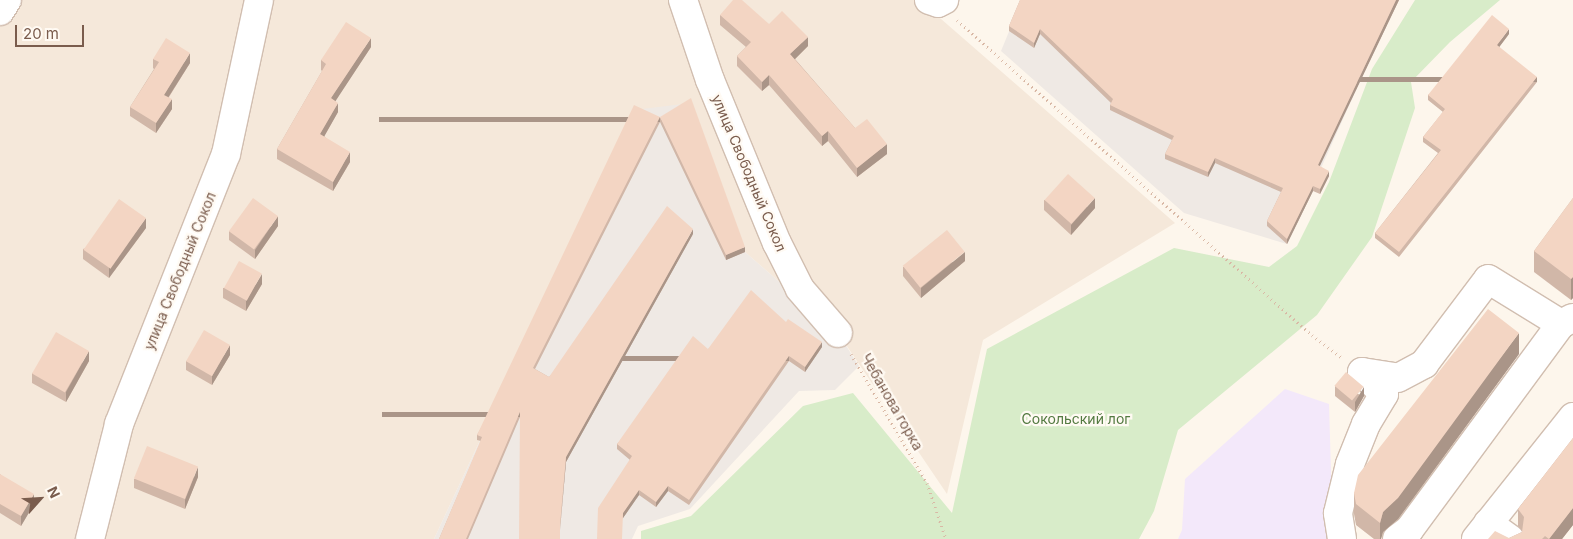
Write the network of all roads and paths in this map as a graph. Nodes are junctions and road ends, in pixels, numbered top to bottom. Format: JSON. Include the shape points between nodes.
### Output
{"nodes":[{"id":1,"x":7,"y":0,"type":"edge"},
{"id":2,"x":259,"y":0,"type":"edge"},
{"id":3,"x":683,"y":0,"type":"edge"},
{"id":4,"x":937,"y":1,"type":"edge"},
{"id":5,"x":0,"y":11,"type":"edge"},
{"id":6,"x":1569,"y":319,"type":"edge"},
{"id":7,"x":838,"y":333,"type":"joint"},
{"id":8,"x":1362,"y":372,"type":"junction"},
{"id":9,"x":1573,"y":417,"type":"edge"},
{"id":10,"x":1482,"y":531,"type":"edge"},
{"id":11,"x":90,"y":539,"type":"edge"},
{"id":12,"x":946,"y":539,"type":"edge"},
{"id":13,"x":1342,"y":539,"type":"edge"},
{"id":14,"x":1397,"y":539,"type":"edge"},
{"id":15,"x":1510,"y":539,"type":"edge"}],
"edges":[{"from":1,"to":5,"type":"street"},
{"from":2,"to":11,"type":"street","name":"улица Свободный Сокол","via":[[226,154],[119,424]]},
{"from":3,"to":7,"type":"street","name":"улица Свободный Сокол","via":[[710,80],[777,243],[800,289]]},
{"from":4,"to":8,"type":"path","via":[[1312,335]]},
{"from":6,"to":8,"type":"street","via":[[1488,279],[1424,364],[1398,378]]},
{"from":6,"to":14,"type":"street","via":[[1409,530]]},
{"from":7,"to":12,"type":"path","name":"Чебанова горка","via":[[927,483]]},
{"from":8,"to":13,"type":"street","via":[[1384,394],[1366,424],[1350,464],[1338,513]]},
{"from":9,"to":10,"type":"street"},
{"from":10,"to":15,"type":"street"}]}
